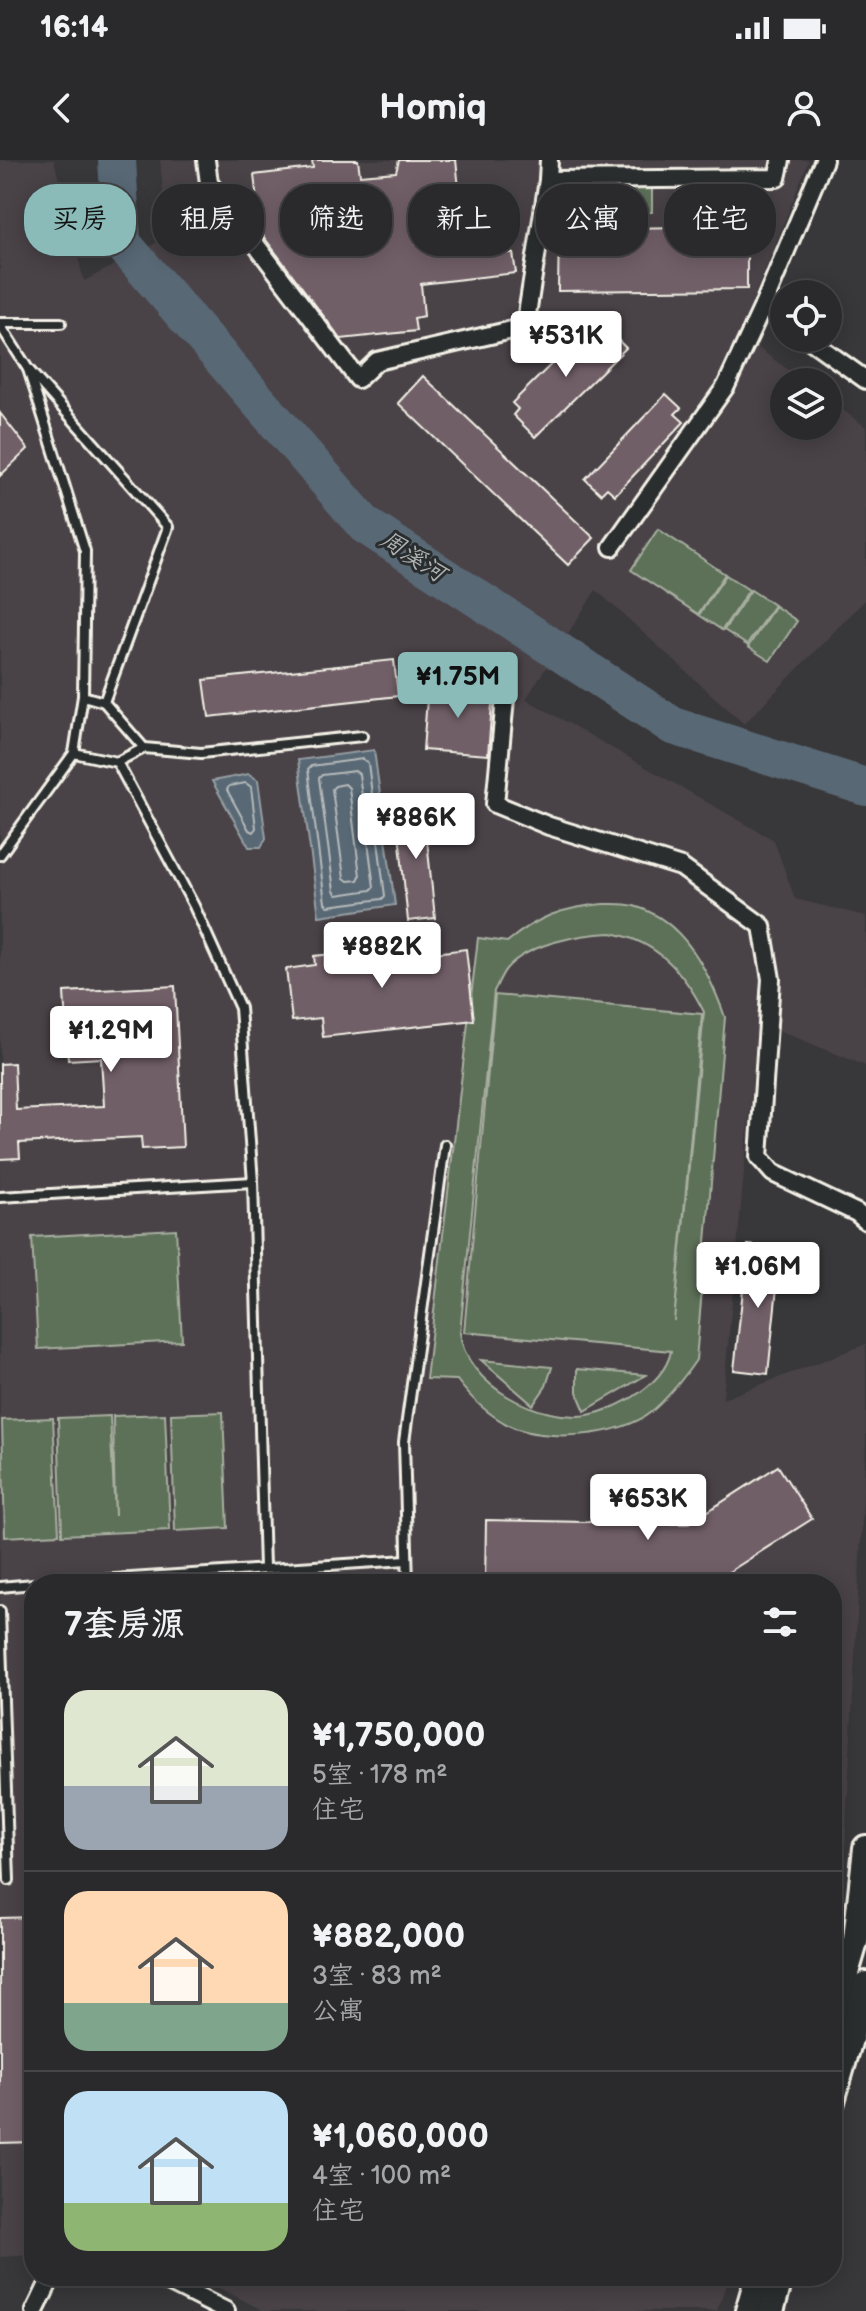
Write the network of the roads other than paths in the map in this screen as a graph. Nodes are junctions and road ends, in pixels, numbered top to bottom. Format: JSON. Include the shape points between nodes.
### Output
{"nodes":[{"id":1,"x":206,"y":160,"type":"edge"},
{"id":2,"x":549,"y":160,"type":"edge"},
{"id":3,"x":781,"y":160,"type":"edge"},
{"id":4,"x":824,"y":160,"type":"edge"},
{"id":5,"x":548,"y":180,"type":"junction"},
{"id":6,"x":763,"y":306,"type":"junction"},
{"id":7,"x":770,"y":311,"type":"edge"},
{"id":8,"x":61,"y":323,"type":"dead end"},
{"id":9,"x":0,"y":324,"type":"edge"},
{"id":10,"x":827,"y":352,"type":"edge"},
{"id":11,"x":28,"y":369,"type":"junction"},
{"id":12,"x":866,"y":380,"type":"edge"},
{"id":13,"x":612,"y":547,"type":"dead end"},
{"id":14,"x":507,"y":678,"type":"dead end"},
{"id":15,"x":83,"y":696,"type":"junction"},
{"id":16,"x":104,"y":702,"type":"junction"},
{"id":17,"x":362,"y":736,"type":"dead end"},
{"id":18,"x":144,"y":748,"type":"junction"},
{"id":19,"x":74,"y":753,"type":"junction"},
{"id":20,"x":117,"y":762,"type":"junction"},
{"id":21,"x":0,"y":855,"type":"edge"},
{"id":22,"x":445,"y":1145,"type":"dead end"},
{"id":23,"x":253,"y":1182,"type":"junction"},
{"id":24,"x":0,"y":1197,"type":"edge"},
{"id":25,"x":866,"y":1221,"type":"edge"},
{"id":26,"x":407,"y":1560,"type":"junction"},
{"id":27,"x":264,"y":1568,"type":"junction"},
{"id":28,"x":178,"y":1574,"type":"edge"},
{"id":29,"x":408,"y":1574,"type":"edge"},
{"id":30,"x":24,"y":1585,"type":"edge"},
{"id":31,"x":0,"y":1587,"type":"edge"},
{"id":32,"x":0,"y":1611,"type":"edge"},
{"id":33,"x":866,"y":1848,"type":"edge"},
{"id":34,"x":9,"y":1880,"type":"dead end"},
{"id":35,"x":866,"y":1984,"type":"edge"},
{"id":36,"x":842,"y":1987,"type":"edge"},
{"id":37,"x":842,"y":2067,"type":"edge"},
{"id":38,"x":47,"y":2286,"type":"edge"},
{"id":39,"x":176,"y":2286,"type":"edge"},
{"id":40,"x":755,"y":2286,"type":"edge"},
{"id":41,"x":778,"y":2286,"type":"edge"},
{"id":42,"x":35,"y":2311,"type":"edge"},
{"id":43,"x":226,"y":2311,"type":"edge"},
{"id":44,"x":748,"y":2311,"type":"edge"},
{"id":45,"x":771,"y":2311,"type":"edge"}],
"edges":[{"from":1,"to":5,"type":"street","via":[[209,183],[358,379],[377,361],[525,327]]},
{"from":2,"to":5,"type":"street"},
{"from":3,"to":5,"type":"street","via":[[777,178]]},
{"from":4,"to":6,"type":"street"},
{"from":6,"to":7,"type":"street"},
{"from":6,"to":13,"type":"street","via":[[726,386]]},
{"from":8,"to":9,"type":"lane"},
{"from":9,"to":11,"type":"lane"},
{"from":10,"to":12,"type":"street"},
{"from":11,"to":15,"type":"lane","via":[[85,551]]},
{"from":11,"to":16,"type":"lane","via":[[168,527]]},
{"from":14,"to":25,"type":"street","via":[[495,804],[681,867],[762,926],[771,979],[759,1157],[773,1173]]},
{"from":15,"to":16,"type":"lane"},
{"from":15,"to":19,"type":"lane"},
{"from":16,"to":18,"type":"lane"},
{"from":17,"to":18,"type":"lane","via":[[201,753]]},
{"from":18,"to":20,"type":"lane"},
{"from":19,"to":20,"type":"lane"},
{"from":19,"to":21,"type":"lane"},
{"from":20,"to":23,"type":"lane","via":[[194,906],[240,1008]]},
{"from":22,"to":26,"type":"lane","via":[[404,1442]]},
{"from":23,"to":24,"type":"lane"},
{"from":23,"to":27,"type":"lane"},
{"from":26,"to":27,"type":"lane"},
{"from":26,"to":29,"type":"lane"},
{"from":27,"to":28,"type":"lane"},
{"from":30,"to":31,"type":"lane"},
{"from":32,"to":34,"type":"lane"},
{"from":33,"to":36,"type":"street","via":[[856,1939]]},
{"from":35,"to":37,"type":"street"},
{"from":38,"to":42,"type":"street"},
{"from":39,"to":43,"type":"street"},
{"from":40,"to":44,"type":"street"},
{"from":41,"to":45,"type":"street"}]}
